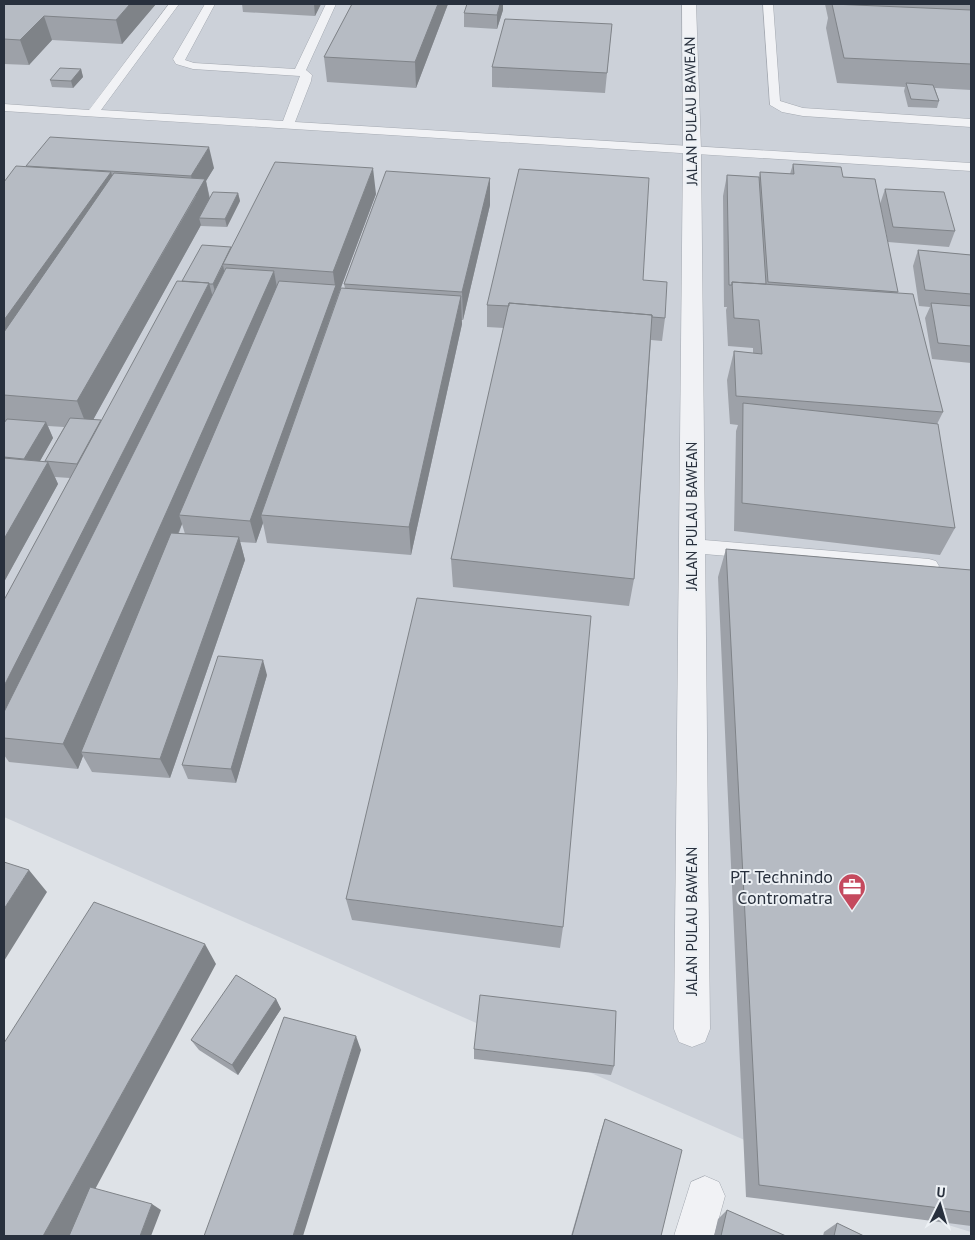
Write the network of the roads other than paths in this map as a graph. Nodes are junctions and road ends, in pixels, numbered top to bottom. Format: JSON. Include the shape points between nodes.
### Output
{"nodes":[{"id":1,"x":174,"y":4,"type":"edge"},
{"id":2,"x":210,"y":4,"type":"edge"},
{"id":3,"x":331,"y":4,"type":"edge"},
{"id":4,"x":689,"y":4,"type":"edge"},
{"id":5,"x":768,"y":4,"type":"edge"},
{"id":6,"x":298,"y":72,"type":"junction"},
{"id":7,"x":4,"y":108,"type":"edge"},
{"id":8,"x":93,"y":113,"type":"junction"},
{"id":9,"x":971,"y":123,"type":"edge"},
{"id":10,"x":288,"y":125,"type":"junction"},
{"id":11,"x":692,"y":150,"type":"junction"},
{"id":12,"x":971,"y":167,"type":"edge"},
{"id":13,"x":692,"y":546,"type":"junction"},
{"id":14,"x":929,"y":566,"type":"edge"},
{"id":15,"x":692,"y":1029,"type":"dead end"},
{"id":16,"x":705,"y":1196,"type":"dead end"},
{"id":17,"x":694,"y":1236,"type":"edge"}],
"edges":[{"from":1,"to":8,"type":"lane"},
{"from":2,"to":6,"type":"lane","via":[[179,59],[182,64]]},
{"from":3,"to":6,"type":"lane"},
{"from":4,"to":11,"type":"street","name":"JALAN PULAU BAWEAN"},
{"from":5,"to":9,"type":"lane","via":[[774,103],[778,106],[803,112]]},
{"from":6,"to":10,"type":"lane","via":[[306,75],[306,81]]},
{"from":7,"to":8,"type":"lane"},
{"from":8,"to":10,"type":"lane"},
{"from":10,"to":11,"type":"lane"},
{"from":11,"to":12,"type":"lane"},
{"from":11,"to":13,"type":"street","name":"JALAN PULAU BAWEAN"},
{"from":13,"to":14,"type":"lane"},
{"from":13,"to":15,"type":"street","name":"JALAN PULAU BAWEAN"},
{"from":16,"to":17,"type":"street"}]}
